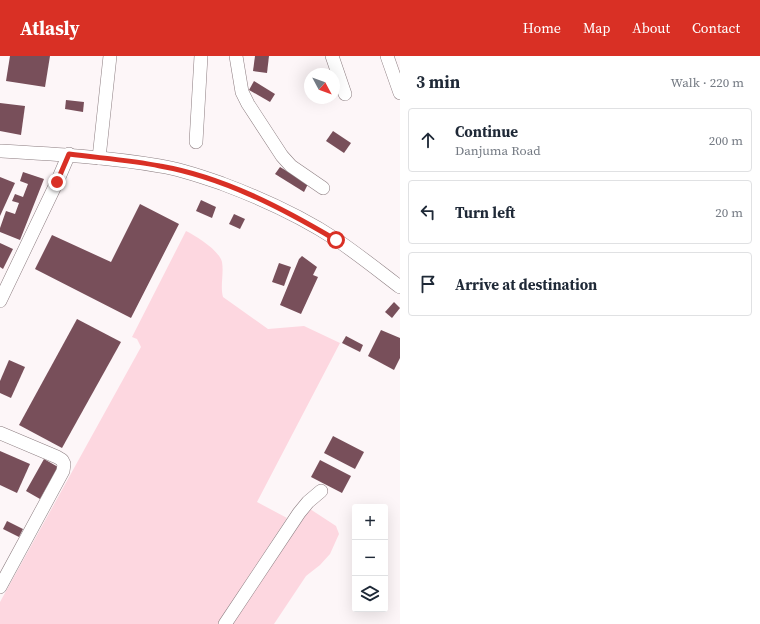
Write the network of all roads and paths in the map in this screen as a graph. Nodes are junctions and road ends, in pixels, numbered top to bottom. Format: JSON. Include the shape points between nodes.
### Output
{"nodes":[{"id":1,"x":110,"y":56,"type":"edge"},
{"id":2,"x":201,"y":56,"type":"edge"},
{"id":3,"x":236,"y":56,"type":"edge"},
{"id":4,"x":332,"y":56,"type":"edge"},
{"id":5,"x":387,"y":56,"type":"edge"},
{"id":6,"x":400,"y":93,"type":"edge"},
{"id":7,"x":345,"y":94,"type":"dead end"},
{"id":8,"x":196,"y":142,"type":"dead end"},
{"id":9,"x":0,"y":151,"type":"edge"},
{"id":10,"x":69,"y":154,"type":"junction"},
{"id":11,"x":99,"y":158,"type":"junction"},
{"id":12,"x":323,"y":188,"type":"dead end"},
{"id":13,"x":400,"y":287,"type":"edge"},
{"id":14,"x":0,"y":301,"type":"edge"},
{"id":15,"x":0,"y":433,"type":"edge"},
{"id":16,"x":321,"y":490,"type":"dead end"},
{"id":17,"x":0,"y":587,"type":"edge"},
{"id":18,"x":225,"y":624,"type":"edge"}],
"edges":[{"from":1,"to":11,"type":"street"},
{"from":2,"to":8,"type":"street"},
{"from":3,"to":12,"type":"street","via":[[242,92],[282,156],[291,166]]},
{"from":4,"to":7,"type":"street"},
{"from":5,"to":6,"type":"street"},
{"from":9,"to":10,"type":"street"},
{"from":10,"to":11,"type":"street"},
{"from":10,"to":14,"type":"street"},
{"from":11,"to":13,"type":"street","via":[[161,166],[203,177],[247,193],[293,215],[336,240]]},
{"from":15,"to":17,"type":"street","via":[[57,457],[64,464],[63,471]]},
{"from":16,"to":18,"type":"street","via":[[299,513]]}]}
